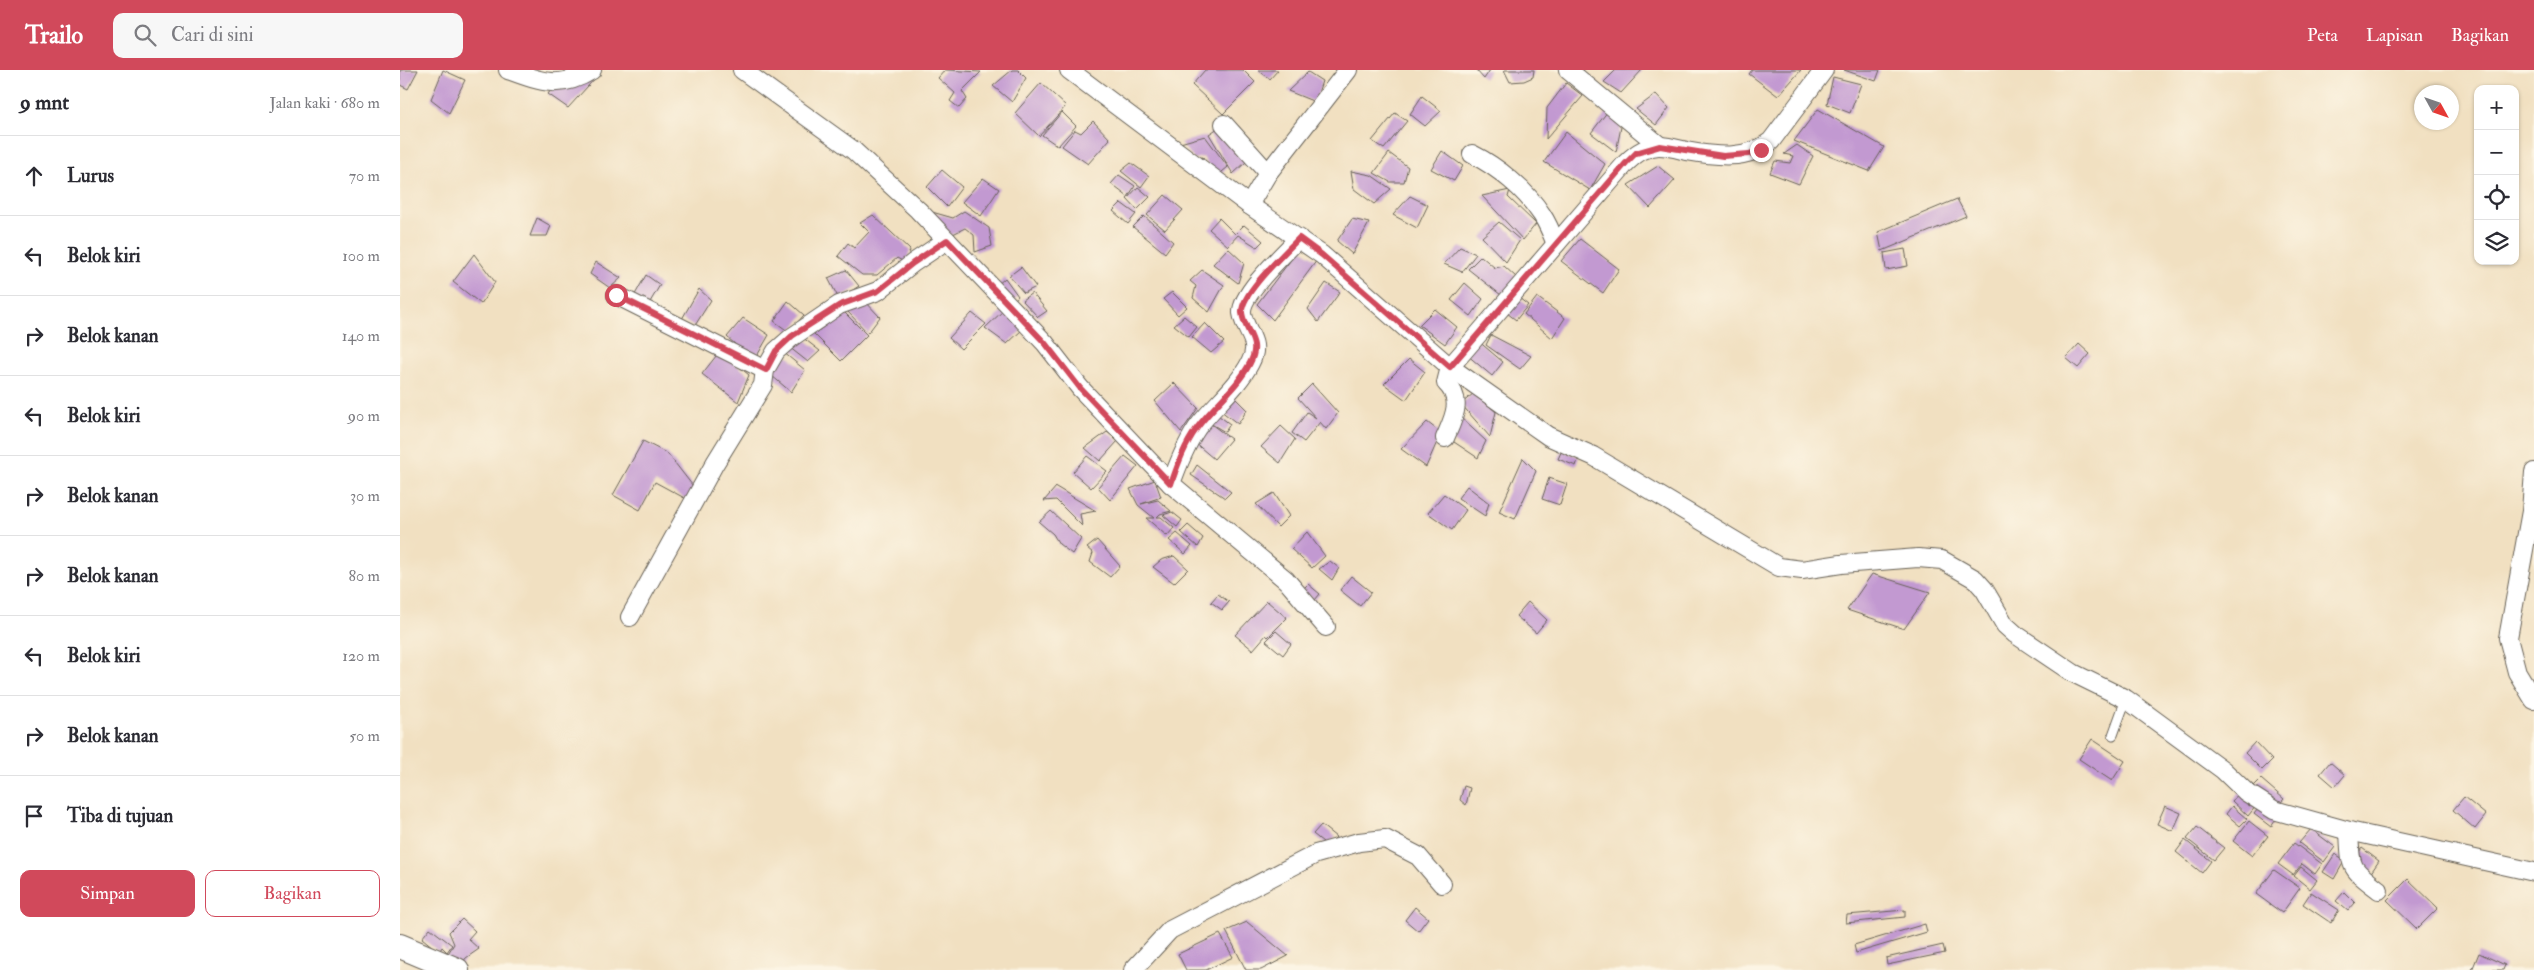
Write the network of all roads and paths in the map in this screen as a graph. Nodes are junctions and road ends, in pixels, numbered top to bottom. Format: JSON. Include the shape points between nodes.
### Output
{"nodes":[{"id":1,"x":508,"y":70,"type":"edge"},
{"id":2,"x":592,"y":70,"type":"edge"},
{"id":3,"x":742,"y":70,"type":"edge"},
{"id":4,"x":1069,"y":70,"type":"edge"},
{"id":5,"x":1348,"y":70,"type":"edge"},
{"id":6,"x":1568,"y":70,"type":"edge"},
{"id":7,"x":1824,"y":70,"type":"edge"},
{"id":8,"x":1224,"y":124,"type":"dead end"},
{"id":9,"x":1660,"y":146,"type":"junction"},
{"id":10,"x":1472,"y":154,"type":"dead end"},
{"id":11,"x":1268,"y":173,"type":"junction"},
{"id":12,"x":1249,"y":205,"type":"junction"},
{"id":13,"x":1299,"y":238,"type":"junction"},
{"id":14,"x":947,"y":240,"type":"junction"},
{"id":15,"x":1556,"y":244,"type":"junction"},
{"id":16,"x":616,"y":295,"type":"dead end"},
{"id":17,"x":1450,"y":367,"type":"junction"},
{"id":18,"x":766,"y":370,"type":"junction"},
{"id":19,"x":1445,"y":438,"type":"dead end"},
{"id":20,"x":2534,"y":472,"type":"edge"},
{"id":21,"x":1171,"y":484,"type":"junction"},
{"id":22,"x":630,"y":616,"type":"dead end"},
{"id":23,"x":1326,"y":627,"type":"dead end"},
{"id":24,"x":2126,"y":699,"type":"junction"},
{"id":25,"x":2534,"y":700,"type":"edge"},
{"id":26,"x":2113,"y":736,"type":"dead end"},
{"id":27,"x":2349,"y":831,"type":"junction"},
{"id":28,"x":2534,"y":872,"type":"edge"},
{"id":29,"x":1442,"y":884,"type":"dead end"},
{"id":30,"x":2379,"y":890,"type":"dead end"},
{"id":31,"x":400,"y":946,"type":"edge"},
{"id":32,"x":458,"y":970,"type":"edge"},
{"id":33,"x":1133,"y":970,"type":"edge"}],
"edges":[{"from":1,"to":2,"type":"street","via":[[544,82],[567,83]]},
{"from":3,"to":14,"type":"street","via":[[853,150]]},
{"from":4,"to":12,"type":"street"},
{"from":5,"to":11,"type":"street"},
{"from":6,"to":9,"type":"street"},
{"from":7,"to":9,"type":"street","via":[[1761,150],[1723,156]]},
{"from":8,"to":11,"type":"street"},
{"from":9,"to":15,"type":"street","via":[[1636,153]]},
{"from":10,"to":15,"type":"street","via":[[1486,160],[1514,184],[1542,215]]},
{"from":11,"to":12,"type":"street"},
{"from":12,"to":13,"type":"street"},
{"from":13,"to":17,"type":"street"},
{"from":13,"to":21,"type":"street","via":[[1246,299],[1242,312],[1255,348],[1253,357],[1197,428],[1180,455]]},
{"from":14,"to":18,"type":"street","via":[[878,291],[840,305],[792,336],[776,351]]},
{"from":14,"to":21,"type":"street","via":[[1045,343],[1080,388]]},
{"from":15,"to":17,"type":"street"},
{"from":16,"to":18,"type":"street"},
{"from":17,"to":19,"type":"street","via":[[1446,383],[1454,392],[1457,409]]},
{"from":17,"to":24,"type":"street","via":[[1548,436],[1593,456],[1779,567],[1802,570],[1918,558],[1942,560],[1984,589],[1998,614],[2015,634],[2073,673]]},
{"from":18,"to":22,"type":"street","via":[[763,385],[715,463]]},
{"from":20,"to":25,"type":"street","via":[[2531,512],[2508,638],[2518,672]]},
{"from":21,"to":23,"type":"street","via":[[1286,580]]},
{"from":24,"to":26,"type":"lane"},
{"from":24,"to":27,"type":"street","via":[[2274,810]]},
{"from":27,"to":28,"type":"street"},
{"from":27,"to":30,"type":"street","via":[[2350,862]]},
{"from":29,"to":33,"type":"street","via":[[1418,856],[1385,839],[1359,842],[1316,854],[1170,930]]},
{"from":31,"to":32,"type":"street"}]}
